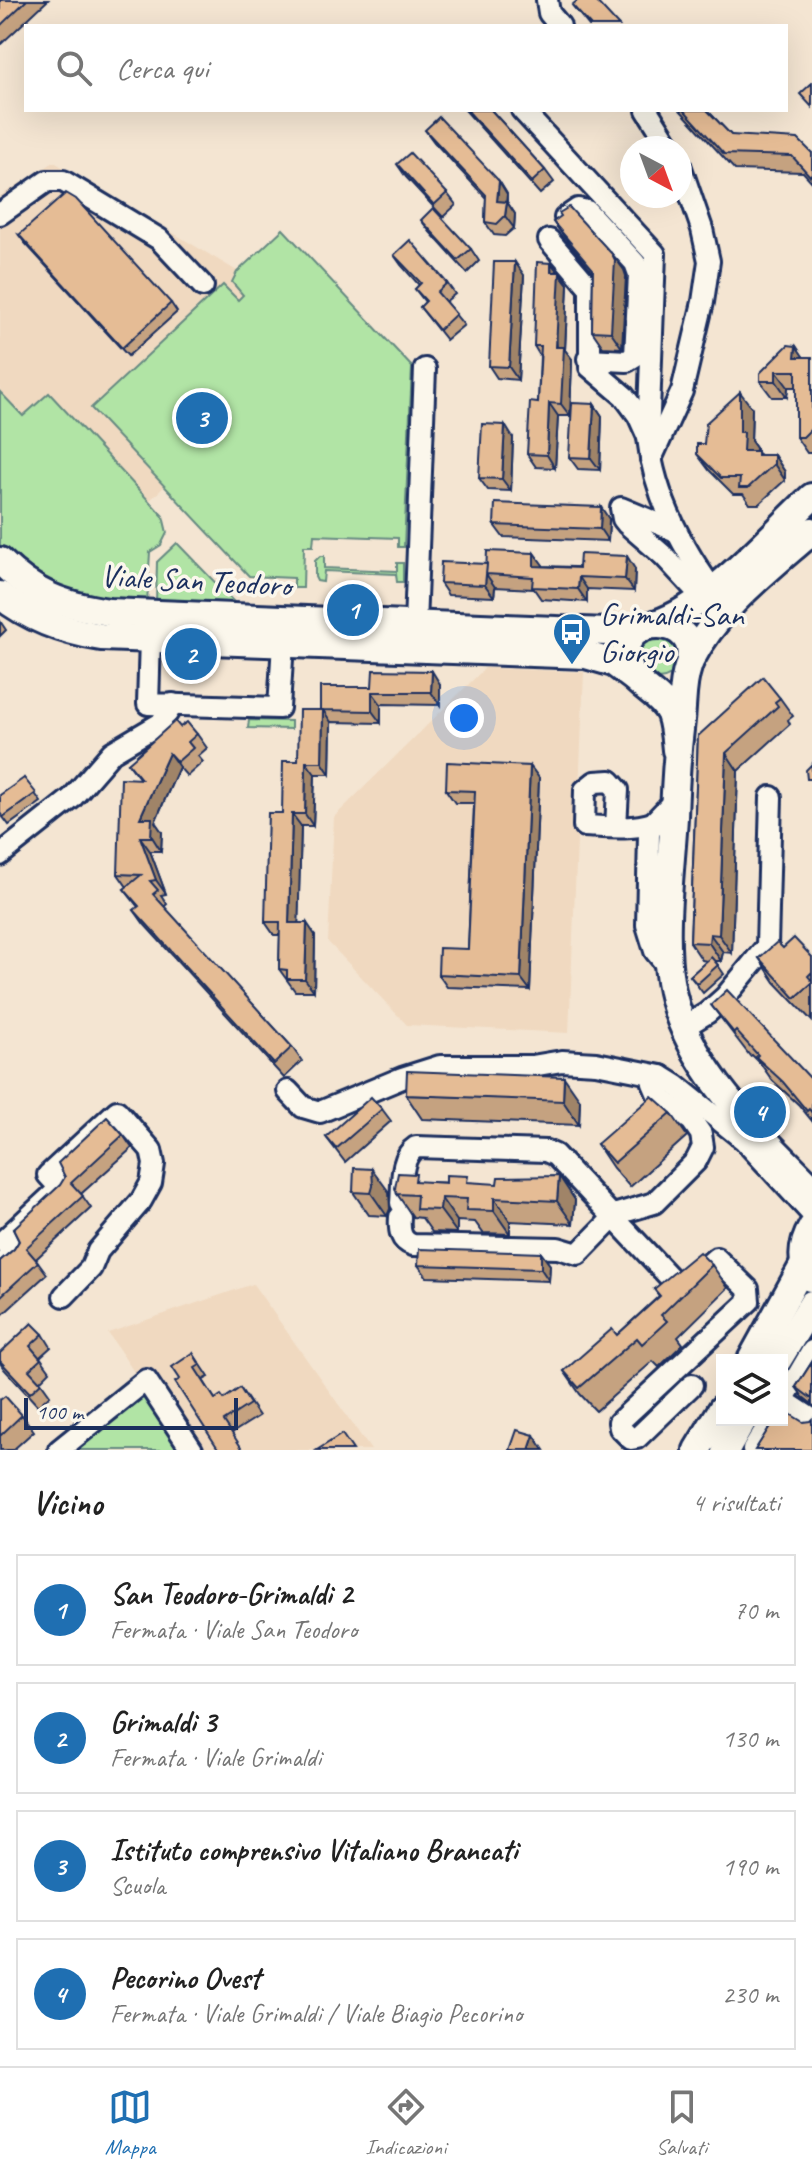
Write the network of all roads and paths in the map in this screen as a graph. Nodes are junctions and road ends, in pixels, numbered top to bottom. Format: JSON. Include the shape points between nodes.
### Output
{"nodes":[{"id":1,"x":547,"y":0,"type":"edge"},
{"id":2,"x":558,"y":24,"type":"edge"},
{"id":3,"x":524,"y":112,"type":"edge"},
{"id":4,"x":648,"y":112,"type":"edge"},
{"id":5,"x":663,"y":136,"type":"edge"},
{"id":6,"x":692,"y":200,"type":"edge"},
{"id":7,"x":0,"y":214,"type":"edge"},
{"id":8,"x":565,"y":218,"type":"edge"},
{"id":9,"x":549,"y":240,"type":"dead end"},
{"id":10,"x":203,"y":286,"type":"dead end"},
{"id":11,"x":588,"y":359,"type":"junction"},
{"id":12,"x":425,"y":369,"type":"dead end"},
{"id":13,"x":650,"y":449,"type":"junction"},
{"id":14,"x":812,"y":497,"type":"edge"},
{"id":15,"x":676,"y":531,"type":"junction"},
{"id":16,"x":812,"y":531,"type":"edge"},
{"id":17,"x":0,"y":561,"type":"edge"},
{"id":18,"x":708,"y":594,"type":"junction"},
{"id":19,"x":0,"y":595,"type":"edge"},
{"id":20,"x":415,"y":625,"type":"junction"},
{"id":21,"x":648,"y":626,"type":"junction"},
{"id":22,"x":150,"y":638,"type":"junction"},
{"id":23,"x":283,"y":643,"type":"junction"},
{"id":24,"x":688,"y":667,"type":"junction"},
{"id":25,"x":637,"y":681,"type":"junction"},
{"id":26,"x":173,"y":704,"type":"junction"},
{"id":27,"x":676,"y":750,"type":"junction"},
{"id":28,"x":771,"y":797,"type":"dead end"},
{"id":29,"x":674,"y":801,"type":"junction"},
{"id":30,"x":653,"y":823,"type":"junction"},
{"id":31,"x":616,"y":827,"type":"dead end"},
{"id":32,"x":0,"y":855,"type":"edge"},
{"id":33,"x":669,"y":968,"type":"junction"},
{"id":34,"x":684,"y":1027,"type":"junction"},
{"id":35,"x":661,"y":1076,"type":"junction"},
{"id":36,"x":288,"y":1091,"type":"dead end"},
{"id":37,"x":784,"y":1171,"type":"junction"},
{"id":38,"x":812,"y":1188,"type":"edge"},
{"id":39,"x":812,"y":1214,"type":"edge"},
{"id":40,"x":613,"y":1217,"type":"junction"},
{"id":41,"x":808,"y":1256,"type":"edge"},
{"id":42,"x":0,"y":1265,"type":"edge"},
{"id":43,"x":64,"y":1296,"type":"dead end"},
{"id":44,"x":812,"y":1304,"type":"edge"},
{"id":45,"x":812,"y":1351,"type":"edge"},
{"id":46,"x":754,"y":1354,"type":"edge"},
{"id":47,"x":782,"y":1354,"type":"edge"},
{"id":48,"x":692,"y":1385,"type":"dead end"},
{"id":49,"x":788,"y":1391,"type":"edge"},
{"id":50,"x":788,"y":1405,"type":"edge"},
{"id":51,"x":716,"y":1419,"type":"edge"},
{"id":52,"x":812,"y":1419,"type":"edge"},
{"id":53,"x":740,"y":1426,"type":"edge"},
{"id":54,"x":767,"y":1426,"type":"edge"},
{"id":55,"x":59,"y":1450,"type":"edge"},
{"id":56,"x":192,"y":1450,"type":"edge"},
{"id":57,"x":697,"y":1450,"type":"edge"},
{"id":58,"x":726,"y":1450,"type":"edge"},
{"id":59,"x":753,"y":1450,"type":"edge"}],
"edges":[{"from":1,"to":2,"type":"street"},
{"from":3,"to":13,"type":"street","via":[[655,254]]},
{"from":4,"to":5,"type":"street"},
{"from":6,"to":13,"type":"street","via":[[709,261],[703,302],[676,408]]},
{"from":7,"to":10,"type":"street","via":[[58,179],[159,239]]},
{"from":8,"to":11,"type":"street","via":[[578,209],[587,211],[639,274],[635,356],[627,361]]},
{"from":9,"to":11,"type":"street","via":[[590,288]]},
{"from":11,"to":13,"type":"street","via":[[594,372],[638,415]]},
{"from":12,"to":20,"type":"street"},
{"from":13,"to":15,"type":"street"},
{"from":14,"to":18,"type":"main road","name":"Viale San Teodoro"},
{"from":15,"to":18,"type":"street"},
{"from":15,"to":18,"type":"street","via":[[621,508],[627,524]]},
{"from":16,"to":24,"type":"main road","via":[[714,623]]},
{"from":17,"to":20,"type":"main road","name":"Viale San Teodoro","via":[[44,595],[93,610]]},
{"from":18,"to":21,"type":"main road","name":"Viale San Teodoro","via":[[674,617]]},
{"from":19,"to":22,"type":"main road","via":[[70,631]]},
{"from":20,"to":21,"type":"main road","name":"Viale San Teodoro","via":[[607,632]]},
{"from":21,"to":24,"type":"main road","via":[[667,625],[682,634],[688,644]]},
{"from":21,"to":25,"type":"main road","via":[[630,639],[626,651],[627,667]]},
{"from":22,"to":23,"type":"main road"},
{"from":22,"to":26,"type":"street","via":[[148,704]]},
{"from":23,"to":25,"type":"main road","via":[[586,655],[614,663]]},
{"from":23,"to":26,"type":"street","via":[[279,708]]},
{"from":24,"to":25,"type":"main road","via":[[677,682],[665,687]]},
{"from":24,"to":27,"type":"main road"},
{"from":25,"to":27,"type":"main road","via":[[670,714]]},
{"from":26,"to":32,"type":"street","via":[[161,723],[112,752],[72,798]]},
{"from":27,"to":29,"type":"main road"},
{"from":28,"to":34,"type":"street","via":[[767,946],[725,997]]},
{"from":29,"to":30,"type":"street"},
{"from":29,"to":33,"type":"main road"},
{"from":30,"to":31,"type":"street"},
{"from":30,"to":33,"type":"street","via":[[647,925],[655,951]]},
{"from":33,"to":34,"type":"main road"},
{"from":34,"to":37,"type":"main road","via":[[725,1094]]},
{"from":35,"to":36,"type":"street","via":[[585,1062],[440,1066],[320,1112],[303,1107]]},
{"from":35,"to":37,"type":"street"},
{"from":35,"to":40,"type":"street","via":[[654,1089],[692,1121],[703,1147],[654,1203]]},
{"from":37,"to":38,"type":"main road"},
{"from":37,"to":39,"type":"street"},
{"from":37,"to":41,"type":"street"},
{"from":40,"to":40,"type":"street","via":[[574,1255],[558,1248],[413,1245],[401,1237],[404,1161],[416,1147],[546,1151]]},
{"from":40,"to":48,"type":"street","via":[[676,1284],[687,1283],[716,1258],[748,1289],[749,1301],[619,1422],[620,1428],[634,1440]]},
{"from":41,"to":46,"type":"main road"},
{"from":42,"to":43,"type":"street","via":[[14,1252],[3,1241],[60,1188],[48,1175],[117,1111],[151,1150],[151,1183],[98,1251],[91,1268]]},
{"from":44,"to":47,"type":"main road"},
{"from":45,"to":49,"type":"street"},
{"from":50,"to":52,"type":"street"},
{"from":51,"to":57,"type":"main road"},
{"from":53,"to":58,"type":"main road"},
{"from":54,"to":59,"type":"street"},
{"from":55,"to":56,"type":"street","via":[[146,1380]]}]}
